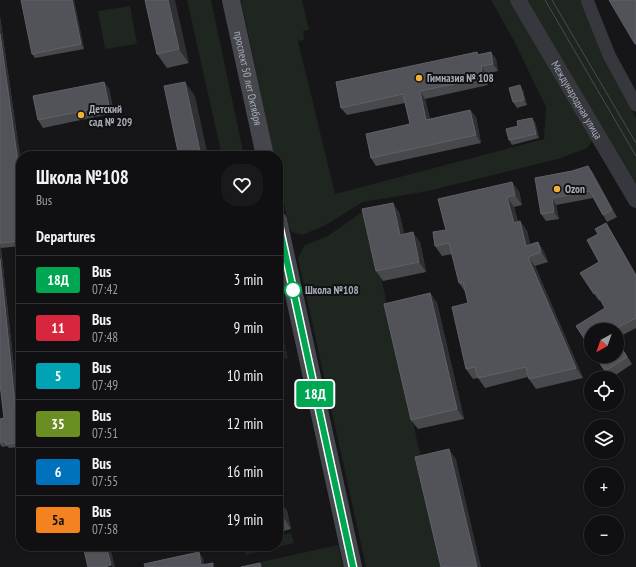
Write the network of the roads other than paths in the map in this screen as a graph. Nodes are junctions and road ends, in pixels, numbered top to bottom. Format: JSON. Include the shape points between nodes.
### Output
{"nodes":[{"id":1,"x":231,"y":0,"type":"edge"},
{"id":2,"x":518,"y":0,"type":"edge"},
{"id":3,"x":587,"y":0,"type":"edge"},
{"id":4,"x":636,"y":105,"type":"edge"},
{"id":5,"x":264,"y":151,"type":"edge"},
{"id":6,"x":636,"y":200,"type":"edge"},
{"id":7,"x":283,"y":243,"type":"edge"},
{"id":8,"x":353,"y":567,"type":"edge"}],
"edges":[{"from":1,"to":5,"type":"main road","name":"проспект 50 лет Октября"},
{"from":2,"to":6,"type":"street","name":"Международная улица"},
{"from":3,"to":4,"type":"street","via":[[609,55]]},
{"from":7,"to":8,"type":"main road"}]}
